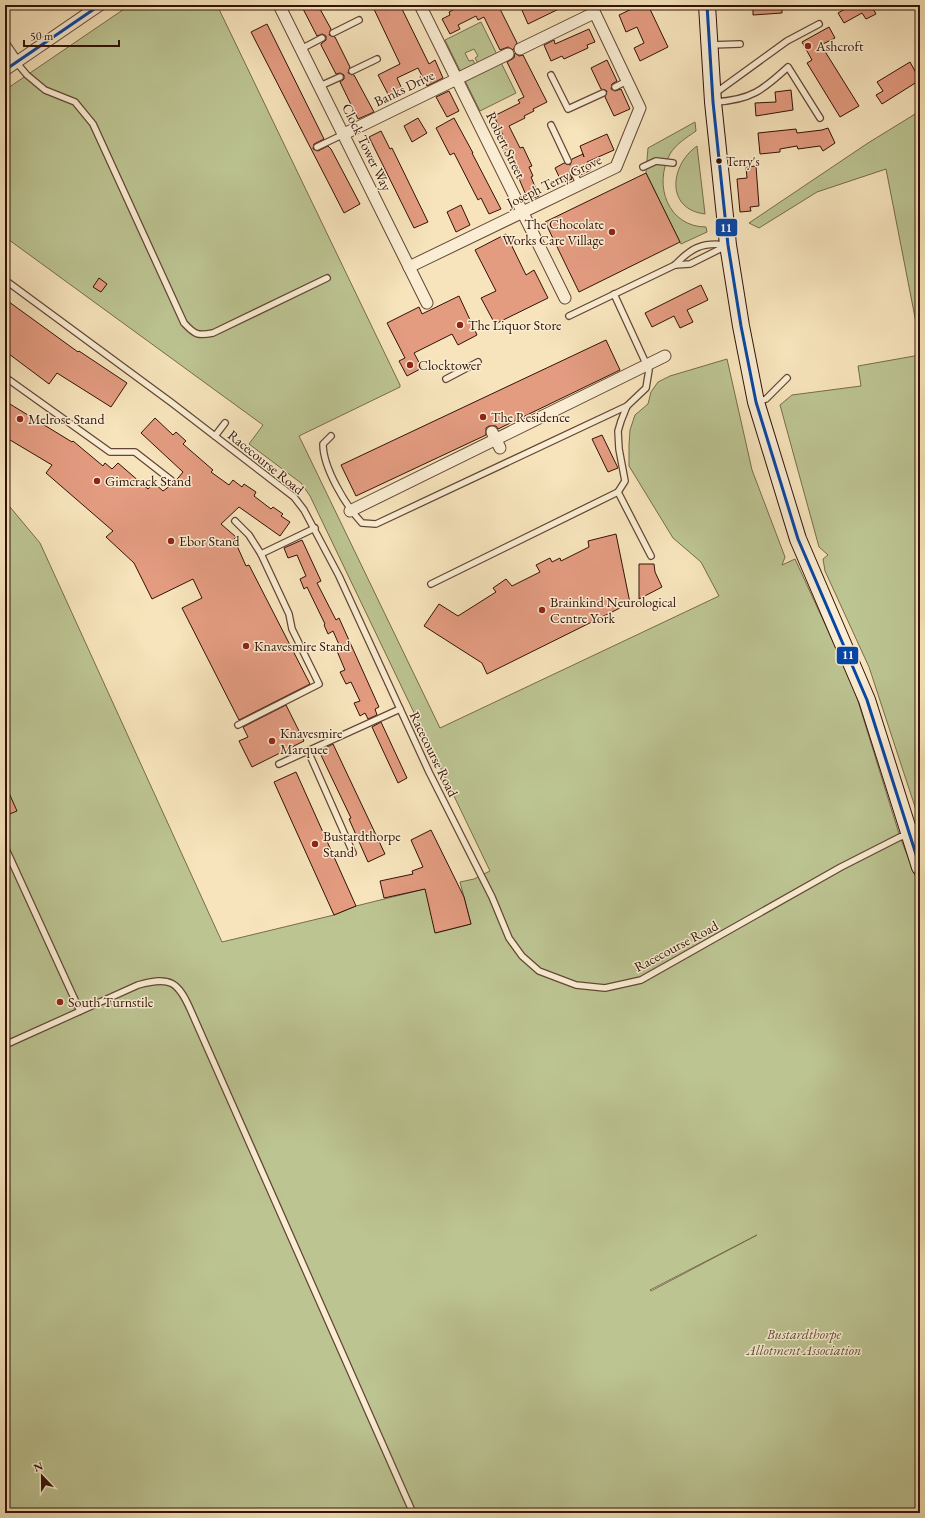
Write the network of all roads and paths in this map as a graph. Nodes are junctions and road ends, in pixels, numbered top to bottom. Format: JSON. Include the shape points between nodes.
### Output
{"nodes":[{"id":1,"x":100,"y":5,"type":"edge"},
{"id":2,"x":280,"y":5,"type":"edge"},
{"id":3,"x":420,"y":5,"type":"edge"},
{"id":4,"x":707,"y":5,"type":"edge"},
{"id":5,"x":592,"y":9,"type":"edge"},
{"id":6,"x":359,"y":20,"type":"dead end"},
{"id":7,"x":819,"y":24,"type":"dead end"},
{"id":8,"x":333,"y":33,"type":"dead end"},
{"id":9,"x":322,"y":38,"type":"dead end"},
{"id":10,"x":740,"y":44,"type":"dead end"},
{"id":11,"x":710,"y":45,"type":"junction"},
{"id":12,"x":5,"y":46,"type":"edge"},
{"id":13,"x":301,"y":49,"type":"junction"},
{"id":14,"x":520,"y":49,"type":"dead end"},
{"id":15,"x":508,"y":54,"type":"dead end"},
{"id":16,"x":377,"y":59,"type":"dead end"},
{"id":17,"x":16,"y":62,"type":"junction"},
{"id":18,"x":5,"y":70,"type":"edge"},
{"id":19,"x":352,"y":71,"type":"dead end"},
{"id":20,"x":551,"y":75,"type":"dead end"},
{"id":21,"x":340,"y":77,"type":"dead end"},
{"id":22,"x":456,"y":79,"type":"junction"},
{"id":23,"x":627,"y":81,"type":"junction"},
{"id":24,"x":320,"y":86,"type":"junction"},
{"id":25,"x":615,"y":87,"type":"dead end"},
{"id":26,"x":603,"y":93,"type":"dead end"},
{"id":27,"x":713,"y":98,"type":"junction"},
{"id":28,"x":820,"y":118,"type":"dead end"},
{"id":29,"x":551,"y":125,"type":"dead end"},
{"id":30,"x":344,"y":134,"type":"junction"},
{"id":31,"x":317,"y":147,"type":"dead end"},
{"id":32,"x":568,"y":161,"type":"dead end"},
{"id":33,"x":673,"y":163,"type":"dead end"},
{"id":34,"x":643,"y":167,"type":"dead end"},
{"id":35,"x":574,"y":173,"type":"dead end"},
{"id":36,"x":580,"y":185,"type":"junction"},
{"id":37,"x":523,"y":212,"type":"junction"},
{"id":38,"x":728,"y":245,"type":"junction"},
{"id":39,"x":675,"y":265,"type":"junction"},
{"id":40,"x":409,"y":267,"type":"junction"},
{"id":41,"x":327,"y":278,"type":"dead end"},
{"id":42,"x":5,"y":280,"type":"edge"},
{"id":43,"x":614,"y":294,"type":"junction"},
{"id":44,"x":565,"y":298,"type":"dead end"},
{"id":45,"x":428,"y":303,"type":"dead end"},
{"id":46,"x":569,"y":316,"type":"dead end"},
{"id":47,"x":664,"y":356,"type":"dead end"},
{"id":48,"x":478,"y":362,"type":"dead end"},
{"id":49,"x":648,"y":365,"type":"junction"},
{"id":50,"x":5,"y":377,"type":"edge"},
{"id":51,"x":787,"y":378,"type":"dead end"},
{"id":52,"x":446,"y":379,"type":"dead end"},
{"id":53,"x":756,"y":402,"type":"junction"},
{"id":54,"x":627,"y":406,"type":"junction"},
{"id":55,"x":225,"y":423,"type":"dead end"},
{"id":56,"x":215,"y":436,"type":"junction"},
{"id":57,"x":330,"y":436,"type":"dead end"},
{"id":58,"x":171,"y":480,"type":"dead end"},
{"id":59,"x":618,"y":492,"type":"junction"},
{"id":60,"x":350,"y":511,"type":"junction"},
{"id":61,"x":235,"y":521,"type":"dead end"},
{"id":62,"x":315,"y":528,"type":"junction"},
{"id":63,"x":261,"y":554,"type":"junction"},
{"id":64,"x":651,"y":556,"type":"dead end"},
{"id":65,"x":431,"y":584,"type":"dead end"},
{"id":66,"x":400,"y":709,"type":"junction"},
{"id":67,"x":238,"y":725,"type":"dead end"},
{"id":68,"x":308,"y":751,"type":"junction"},
{"id":69,"x":279,"y":764,"type":"dead end"},
{"id":70,"x":909,"y":835,"type":"junction"},
{"id":71,"x":5,"y":847,"type":"edge"},
{"id":72,"x":353,"y":853,"type":"dead end"},
{"id":73,"x":920,"y":867,"type":"edge"},
{"id":74,"x":80,"y":1011,"type":"junction"},
{"id":75,"x":5,"y":1045,"type":"edge"},
{"id":76,"x":414,"y":1513,"type":"edge"}],
"edges":[{"from":1,"to":17,"type":"street"},
{"from":2,"to":13,"type":"street","name":"Clock Tower Way"},
{"from":3,"to":22,"type":"street","name":"Robert Street"},
{"from":4,"to":11,"type":"street"},
{"from":5,"to":14,"type":"street"},
{"from":5,"to":23,"type":"street","name":"Joseph Terry Grove"},
{"from":6,"to":8,"type":"lane"},
{"from":7,"to":27,"type":"lane","via":[[787,41]]},
{"from":9,"to":13,"type":"lane"},
{"from":10,"to":11,"type":"lane"},
{"from":11,"to":27,"type":"street"},
{"from":12,"to":17,"type":"street"},
{"from":13,"to":24,"type":"street","name":"Clock Tower Way"},
{"from":15,"to":22,"type":"street","name":"Banks Drive"},
{"from":16,"to":19,"type":"lane"},
{"from":17,"to":18,"type":"street"},
{"from":17,"to":41,"type":"lane","via":[[45,90],[75,102],[93,124],[184,323],[193,333],[213,333]]},
{"from":20,"to":26,"type":"lane","via":[[568,109]]},
{"from":21,"to":24,"type":"lane"},
{"from":22,"to":30,"type":"street","name":"Banks Drive"},
{"from":22,"to":37,"type":"street","name":"Robert Street"},
{"from":23,"to":25,"type":"lane"},
{"from":23,"to":36,"type":"street","name":"Joseph Terry Grove","via":[[640,108],[616,167]]},
{"from":24,"to":30,"type":"street","name":"Clock Tower Way"},
{"from":27,"to":28,"type":"lane","via":[[735,100],[758,93],[788,67]]},
{"from":27,"to":38,"type":"street"},
{"from":29,"to":32,"type":"lane"},
{"from":30,"to":31,"type":"lane"},
{"from":30,"to":40,"type":"street","name":"Clock Tower Way"},
{"from":33,"to":34,"type":"lane","via":[[656,161]]},
{"from":35,"to":36,"type":"lane"},
{"from":36,"to":37,"type":"street","name":"Joseph Terry Grove"},
{"from":37,"to":40,"type":"street","name":"Joseph Terry Grove"},
{"from":37,"to":44,"type":"street","name":"Robert Street"},
{"from":38,"to":39,"type":"lane","via":[[690,264]]},
{"from":38,"to":39,"type":"lane","via":[[708,243],[686,254]]},
{"from":38,"to":53,"type":"street"},
{"from":39,"to":43,"type":"lane"},
{"from":40,"to":45,"type":"street","name":"Clock Tower Way"},
{"from":42,"to":56,"type":"lane","name":"Racecourse Road"},
{"from":43,"to":46,"type":"lane"},
{"from":43,"to":49,"type":"lane"},
{"from":47,"to":49,"type":"street"},
{"from":48,"to":52,"type":"lane"},
{"from":49,"to":54,"type":"lane","via":[[646,388]]},
{"from":49,"to":60,"type":"street"},
{"from":50,"to":58,"type":"lane","via":[[110,452],[135,452]]},
{"from":51,"to":53,"type":"lane","via":[[766,398]]},
{"from":53,"to":70,"type":"street","via":[[798,539],[867,700]]},
{"from":54,"to":59,"type":"lane","via":[[618,431],[625,481]]},
{"from":54,"to":60,"type":"lane","via":[[376,524],[362,523]]},
{"from":55,"to":56,"type":"lane"},
{"from":56,"to":62,"type":"lane","name":"Racecourse Road","via":[[294,497]]},
{"from":57,"to":60,"type":"lane","via":[[323,444],[323,454]]},
{"from":59,"to":64,"type":"lane"},
{"from":59,"to":65,"type":"lane"},
{"from":61,"to":63,"type":"lane","via":[[249,535]]},
{"from":62,"to":63,"type":"lane"},
{"from":62,"to":66,"type":"lane","name":"Racecourse Road"},
{"from":63,"to":67,"type":"lane","via":[[289,614],[292,629],[319,684]]},
{"from":66,"to":68,"type":"lane"},
{"from":66,"to":70,"type":"lane","name":"Racecourse Road","via":[[492,897],[509,938],[522,956],[539,971],[576,985],[605,988],[641,980],[841,867],[900,837]]},
{"from":68,"to":69,"type":"lane"},
{"from":68,"to":72,"type":"lane"},
{"from":70,"to":73,"type":"street"},
{"from":71,"to":74,"type":"lane"},
{"from":74,"to":75,"type":"lane"},
{"from":74,"to":76,"type":"lane","via":[[153,980],[168,980],[178,986]]}]}
